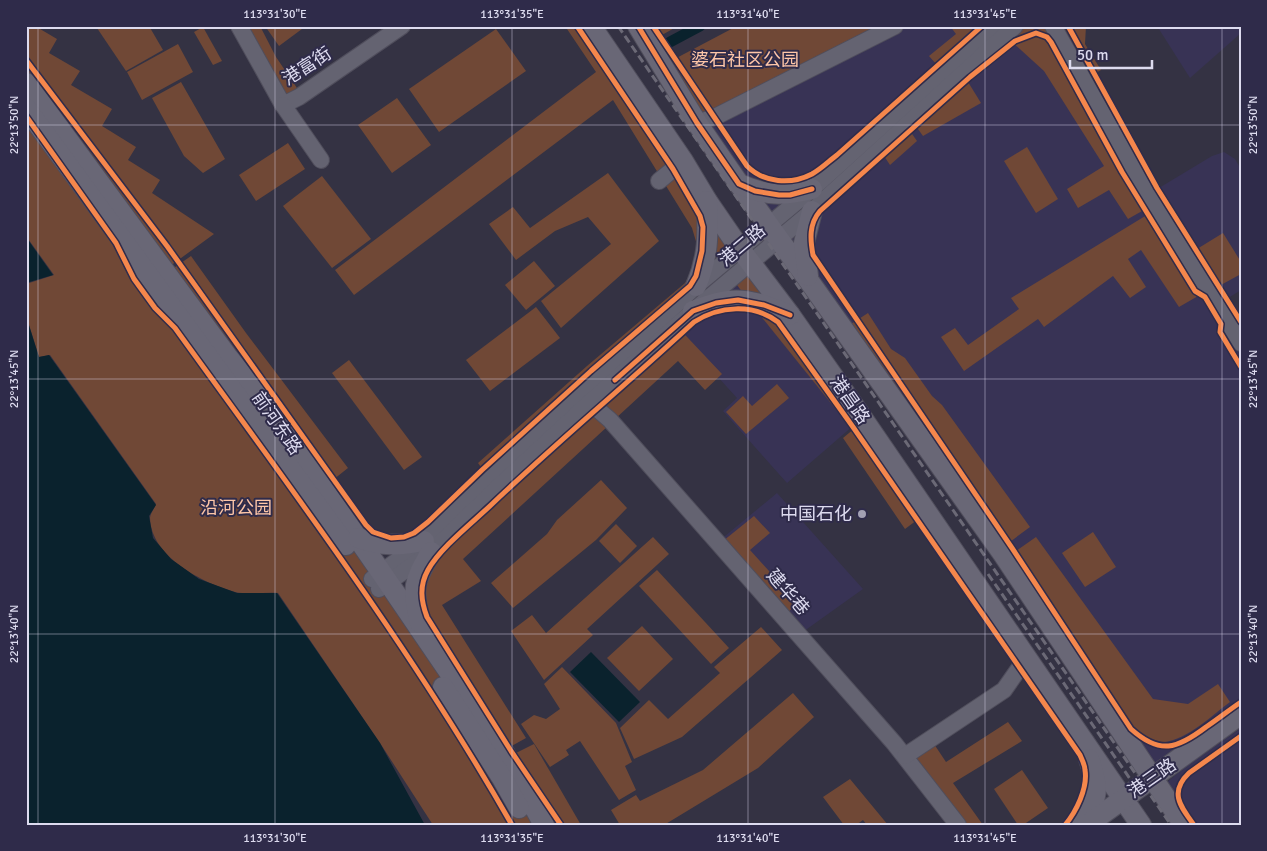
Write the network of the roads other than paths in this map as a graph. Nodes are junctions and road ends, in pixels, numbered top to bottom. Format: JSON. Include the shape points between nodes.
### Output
{"nodes":[{"id":1,"x":239,"y":26,"type":"edge"},
{"id":2,"x":402,"y":26,"type":"edge"},
{"id":3,"x":591,"y":26,"type":"edge"},
{"id":4,"x":638,"y":26,"type":"edge"},
{"id":5,"x":895,"y":26,"type":"edge"},
{"id":6,"x":993,"y":26,"type":"edge"},
{"id":7,"x":1015,"y":26,"type":"edge"},
{"id":8,"x":1054,"y":26,"type":"edge"},
{"id":9,"x":26,"y":83,"type":"edge"},
{"id":10,"x":283,"y":105,"type":"junction"},
{"id":11,"x":26,"y":108,"type":"edge"},
{"id":12,"x":697,"y":123,"type":"junction"},
{"id":13,"x":321,"y":160,"type":"dead end"},
{"id":14,"x":683,"y":161,"type":"junction"},
{"id":15,"x":659,"y":181,"type":"dead end"},
{"id":16,"x":739,"y":184,"type":"junction"},
{"id":17,"x":812,"y":189,"type":"junction"},
{"id":18,"x":707,"y":202,"type":"junction"},
{"id":19,"x":812,"y":211,"type":"junction"},
{"id":20,"x":774,"y":232,"type":"junction"},
{"id":21,"x":746,"y":256,"type":"junction"},
{"id":22,"x":809,"y":281,"type":"junction"},
{"id":23,"x":696,"y":286,"type":"junction"},
{"id":24,"x":693,"y":311,"type":"junction"},
{"id":25,"x":790,"y":315,"type":"junction"},
{"id":26,"x":1241,"y":343,"type":"edge"},
{"id":27,"x":585,"y":398,"type":"junction"},
{"id":28,"x":358,"y":538,"type":"junction"},
{"id":29,"x":428,"y":546,"type":"junction"},
{"id":30,"x":380,"y":580,"type":"junction"},
{"id":31,"x":422,"y":633,"type":"junction"},
{"id":32,"x":1027,"y":657,"type":"junction"},
{"id":33,"x":1241,"y":714,"type":"edge"},
{"id":34,"x":1241,"y":727,"type":"edge"},
{"id":35,"x":1082,"y":738,"type":"junction"},
{"id":36,"x":1131,"y":746,"type":"junction"},
{"id":37,"x":1194,"y":749,"type":"junction"},
{"id":38,"x":905,"y":756,"type":"junction"},
{"id":39,"x":1156,"y":783,"type":"junction"},
{"id":40,"x":1132,"y":811,"type":"edge"},
{"id":41,"x":529,"y":825,"type":"edge"},
{"id":42,"x":544,"y":825,"type":"edge"},
{"id":43,"x":958,"y":825,"type":"edge"},
{"id":44,"x":1082,"y":825,"type":"edge"},
{"id":45,"x":1088,"y":825,"type":"edge"},
{"id":46,"x":1108,"y":825,"type":"edge"},
{"id":47,"x":1184,"y":825,"type":"edge"}],
"edges":[{"from":1,"to":10,"type":"street","name":"港富街"},
{"from":2,"to":10,"type":"street","name":"港富街"},
{"from":3,"to":14,"type":"main road","name":"港昌路"},
{"from":4,"to":12,"type":"main road","name":"港昌路"},
{"from":5,"to":12,"type":"street","via":[[717,116]]},
{"from":6,"to":17,"type":"street","name":"港二路"},
{"from":7,"to":19,"type":"street","name":"港二路"},
{"from":8,"to":26,"type":"street","via":[[1141,182]]},
{"from":9,"to":28,"type":"main road","name":"前河东路","via":[[257,393]]},
{"from":10,"to":13,"type":"street","name":"港富街"},
{"from":11,"to":30,"type":"main road","name":"前河东路"},
{"from":12,"to":16,"type":"main road","name":"港昌路"},
{"from":14,"to":15,"type":"street"},
{"from":14,"to":18,"type":"main road","name":"港昌路"},
{"from":16,"to":17,"type":"main road","via":[[778,195]]},
{"from":16,"to":20,"type":"main road","name":"港昌路"},
{"from":17,"to":20,"type":"street","name":"港二路"},
{"from":18,"to":21,"type":"main road","name":"港昌路"},
{"from":18,"to":23,"type":"main road","via":[[706,260]]},
{"from":19,"to":20,"type":"street","name":"港二路"},
{"from":19,"to":22,"type":"main road","via":[[804,243]]},
{"from":20,"to":21,"type":"street","name":"港二路"},
{"from":20,"to":22,"type":"main road","name":"港昌路"},
{"from":21,"to":23,"type":"street","name":"港二路"},
{"from":21,"to":24,"type":"street","name":"港二路"},
{"from":21,"to":25,"type":"main road","name":"港昌路"},
{"from":22,"to":36,"type":"main road","name":"港昌路","via":[[997,546]]},
{"from":23,"to":27,"type":"street","name":"港二路"},
{"from":24,"to":25,"type":"main road","via":[[727,300],[738,300]]},
{"from":24,"to":27,"type":"street","name":"港二路"},
{"from":25,"to":32,"type":"main road","name":"港昌路"},
{"from":27,"to":29,"type":"street","name":"港二路"},
{"from":27,"to":38,"type":"street","name":"建华巷","via":[[610,420]]},
{"from":28,"to":29,"type":"main road","via":[[386,545]]},
{"from":28,"to":30,"type":"main road","name":"前河东路"},
{"from":29,"to":30,"type":"street","name":"港二路"},
{"from":29,"to":31,"type":"main road","via":[[415,584],[415,602]]},
{"from":30,"to":31,"type":"main road","name":"前河东路"},
{"from":30,"to":41,"type":"main road","name":"前河东路"},
{"from":31,"to":42,"type":"main road","name":"前河东路","via":[[505,754]]},
{"from":32,"to":35,"type":"main road","name":"港昌路"},
{"from":32,"to":38,"type":"street","via":[[1004,690]]},
{"from":33,"to":37,"type":"main road","name":"港三路"},
{"from":34,"to":39,"type":"main road","via":[[1184,768]]},
{"from":35,"to":40,"type":"main road","name":"港昌路"},
{"from":35,"to":44,"type":"main road","via":[[1095,775],[1097,792]]},
{"from":36,"to":37,"type":"main road","via":[[1147,754],[1165,757]]},
{"from":36,"to":39,"type":"main road","name":"港昌路"},
{"from":37,"to":39,"type":"main road","name":"港三路"},
{"from":38,"to":43,"type":"street","name":"建华巷"},
{"from":39,"to":40,"type":"main road","name":"港三路"},
{"from":39,"to":47,"type":"main road","name":"港昌路"},
{"from":40,"to":45,"type":"main road","name":"港三路"},
{"from":40,"to":46,"type":"main road"}]}
